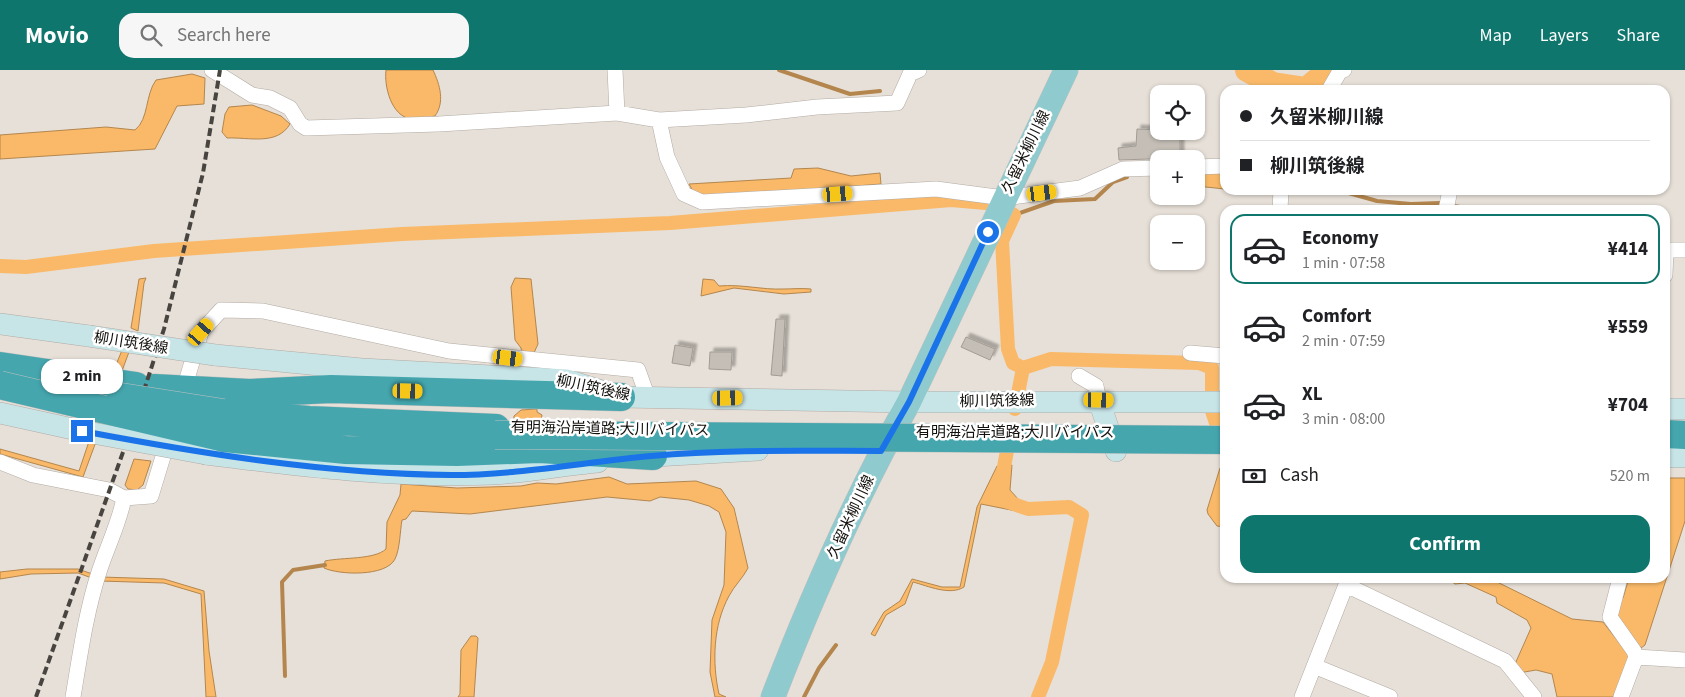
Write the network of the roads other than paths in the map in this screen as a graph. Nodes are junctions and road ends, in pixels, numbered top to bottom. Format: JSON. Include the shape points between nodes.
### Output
{"nodes":[{"id":1,"x":212,"y":70,"type":"edge"},
{"id":2,"x":615,"y":70,"type":"edge"},
{"id":3,"x":919,"y":70,"type":"edge"},
{"id":4,"x":1066,"y":70,"type":"edge"},
{"id":5,"x":1344,"y":70,"type":"edge"},
{"id":6,"x":1331,"y":85,"type":"edge"},
{"id":7,"x":617,"y":113,"type":"junction"},
{"id":8,"x":659,"y":120,"type":"junction"},
{"id":9,"x":1220,"y":166,"type":"edge"},
{"id":10,"x":1205,"y":167,"type":"edge"},
{"id":11,"x":1150,"y":168,"type":"edge"},
{"id":12,"x":1004,"y":198,"type":"junction"},
{"id":13,"x":1670,"y":250,"type":"edge"},
{"id":14,"x":1685,"y":250,"type":"edge"},
{"id":15,"x":0,"y":324,"type":"edge"},
{"id":16,"x":1190,"y":353,"type":"dead end"},
{"id":17,"x":1220,"y":356,"type":"edge"},
{"id":18,"x":0,"y":366,"type":"edge"},
{"id":19,"x":0,"y":372,"type":"edge"},
{"id":20,"x":1079,"y":376,"type":"dead end"},
{"id":21,"x":0,"y":380,"type":"edge"},
{"id":22,"x":186,"y":382,"type":"dead end"},
{"id":23,"x":0,"y":385,"type":"edge"},
{"id":24,"x":621,"y":397,"type":"junction"},
{"id":25,"x":648,"y":398,"type":"junction"},
{"id":26,"x":181,"y":399,"type":"dead end"},
{"id":27,"x":1099,"y":400,"type":"junction"},
{"id":28,"x":909,"y":402,"type":"junction"},
{"id":29,"x":1220,"y":402,"type":"edge"},
{"id":30,"x":1685,"y":408,"type":"edge"},
{"id":31,"x":1670,"y":409,"type":"edge"},
{"id":32,"x":0,"y":414,"type":"edge"},
{"id":33,"x":219,"y":431,"type":"junction"},
{"id":34,"x":496,"y":431,"type":"junction"},
{"id":35,"x":1220,"y":432,"type":"edge"},
{"id":36,"x":1670,"y":434,"type":"edge"},
{"id":37,"x":1685,"y":434,"type":"edge"},
{"id":38,"x":1670,"y":442,"type":"edge"},
{"id":39,"x":1685,"y":442,"type":"edge"},
{"id":40,"x":1219,"y":449,"type":"edge"},
{"id":41,"x":1116,"y":450,"type":"junction"},
{"id":42,"x":881,"y":451,"type":"junction"},
{"id":43,"x":653,"y":456,"type":"joint"},
{"id":44,"x":1670,"y":457,"type":"edge"},
{"id":45,"x":1685,"y":457,"type":"edge"},
{"id":46,"x":0,"y":462,"type":"edge"},
{"id":47,"x":124,"y":498,"type":"junction"},
{"id":48,"x":1346,"y":583,"type":"edge"},
{"id":49,"x":1351,"y":583,"type":"edge"},
{"id":50,"x":1619,"y":583,"type":"edge"},
{"id":51,"x":1635,"y":656,"type":"junction"},
{"id":52,"x":1685,"y":660,"type":"edge"},
{"id":53,"x":1314,"y":666,"type":"junction"},
{"id":54,"x":1621,"y":696,"type":"edge"},
{"id":55,"x":73,"y":697,"type":"edge"},
{"id":56,"x":773,"y":697,"type":"edge"},
{"id":57,"x":1302,"y":697,"type":"edge"},
{"id":58,"x":1390,"y":697,"type":"edge"},
{"id":59,"x":1534,"y":697,"type":"edge"}],
"edges":[{"from":1,"to":7,"type":"street","via":[[252,95],[270,98],[290,108],[306,128]]},
{"from":2,"to":7,"type":"street"},
{"from":3,"to":8,"type":"street","via":[[910,74],[897,103]]},
{"from":4,"to":12,"type":"main road","name":"久留米柳川線"},
{"from":5,"to":6,"type":"street","via":[[1340,70]]},
{"from":7,"to":8,"type":"street"},
{"from":8,"to":12,"type":"street","via":[[667,157],[684,194],[702,202],[936,188]]},
{"from":9,"to":10,"type":"street"},
{"from":11,"to":12,"type":"street","via":[[1123,169],[1080,188]]},
{"from":12,"to":28,"type":"main road","name":"久留米柳川線"},
{"from":13,"to":14,"type":"street"},
{"from":15,"to":24,"type":"main road","name":"柳川筑後線","bridge":true,"via":[[215,356],[362,369],[567,380]]},
{"from":16,"to":17,"type":"street"},
{"from":18,"to":24,"type":"highway","via":[[154,388],[249,393],[331,389]]},
{"from":19,"to":33,"type":"highway","name":"有明海沿岸道路;大川バイパス","bridge":true,"via":[[126,398]]},
{"from":20,"to":27,"type":"street","via":[[1096,386]]},
{"from":21,"to":33,"type":"highway","name":"有明海沿岸道路;大川バイパス","via":[[124,406]]},
{"from":22,"to":25,"type":"street","via":[[201,332],[220,310],[263,311],[449,351],[638,370]]},
{"from":23,"to":33,"type":"highway","bridge":true},
{"from":24,"to":25,"type":"main road","name":"柳川筑後線"},
{"from":25,"to":28,"type":"main road","name":"柳川筑後線"},
{"from":26,"to":47,"type":"street","via":[[151,496]]},
{"from":27,"to":28,"type":"main road","name":"柳川筑後線"},
{"from":27,"to":29,"type":"main road","name":"柳川筑後線"},
{"from":27,"to":41,"type":"main road"},
{"from":28,"to":42,"type":"main road","name":"久留米柳川線"},
{"from":30,"to":31,"type":"main road"},
{"from":32,"to":33,"type":"main road","bridge":true,"via":[[82,431]]},
{"from":33,"to":34,"type":"highway","name":"有明海沿岸道路;大川バイパス"},
{"from":33,"to":43,"type":"highway","via":[[346,450],[457,452],[538,449]]},
{"from":34,"to":35,"type":"highway","name":"有明海沿岸道路;大川バイパス"},
{"from":34,"to":40,"type":"highway","name":"有明海沿岸道路;大川バイパス","bridge":true},
{"from":36,"to":37,"type":"highway"},
{"from":38,"to":39,"type":"highway"},
{"from":40,"to":41,"type":"main road"},
{"from":41,"to":42,"type":"main road","via":[[934,446]]},
{"from":42,"to":43,"type":"main road","via":[[736,450]]},
{"from":42,"to":56,"type":"main road","name":"久留米柳川線","via":[[800,629]]},
{"from":44,"to":45,"type":"main road"},
{"from":46,"to":47,"type":"street","via":[[33,475],[110,490]]},
{"from":47,"to":55,"type":"street","via":[[120,518],[99,572]]},
{"from":48,"to":53,"type":"street"},
{"from":49,"to":59,"type":"street","via":[[1505,661]]},
{"from":50,"to":51,"type":"street","via":[[1610,617]]},
{"from":51,"to":52,"type":"street"},
{"from":51,"to":54,"type":"street"},
{"from":53,"to":57,"type":"street"},
{"from":53,"to":58,"type":"street"}]}
